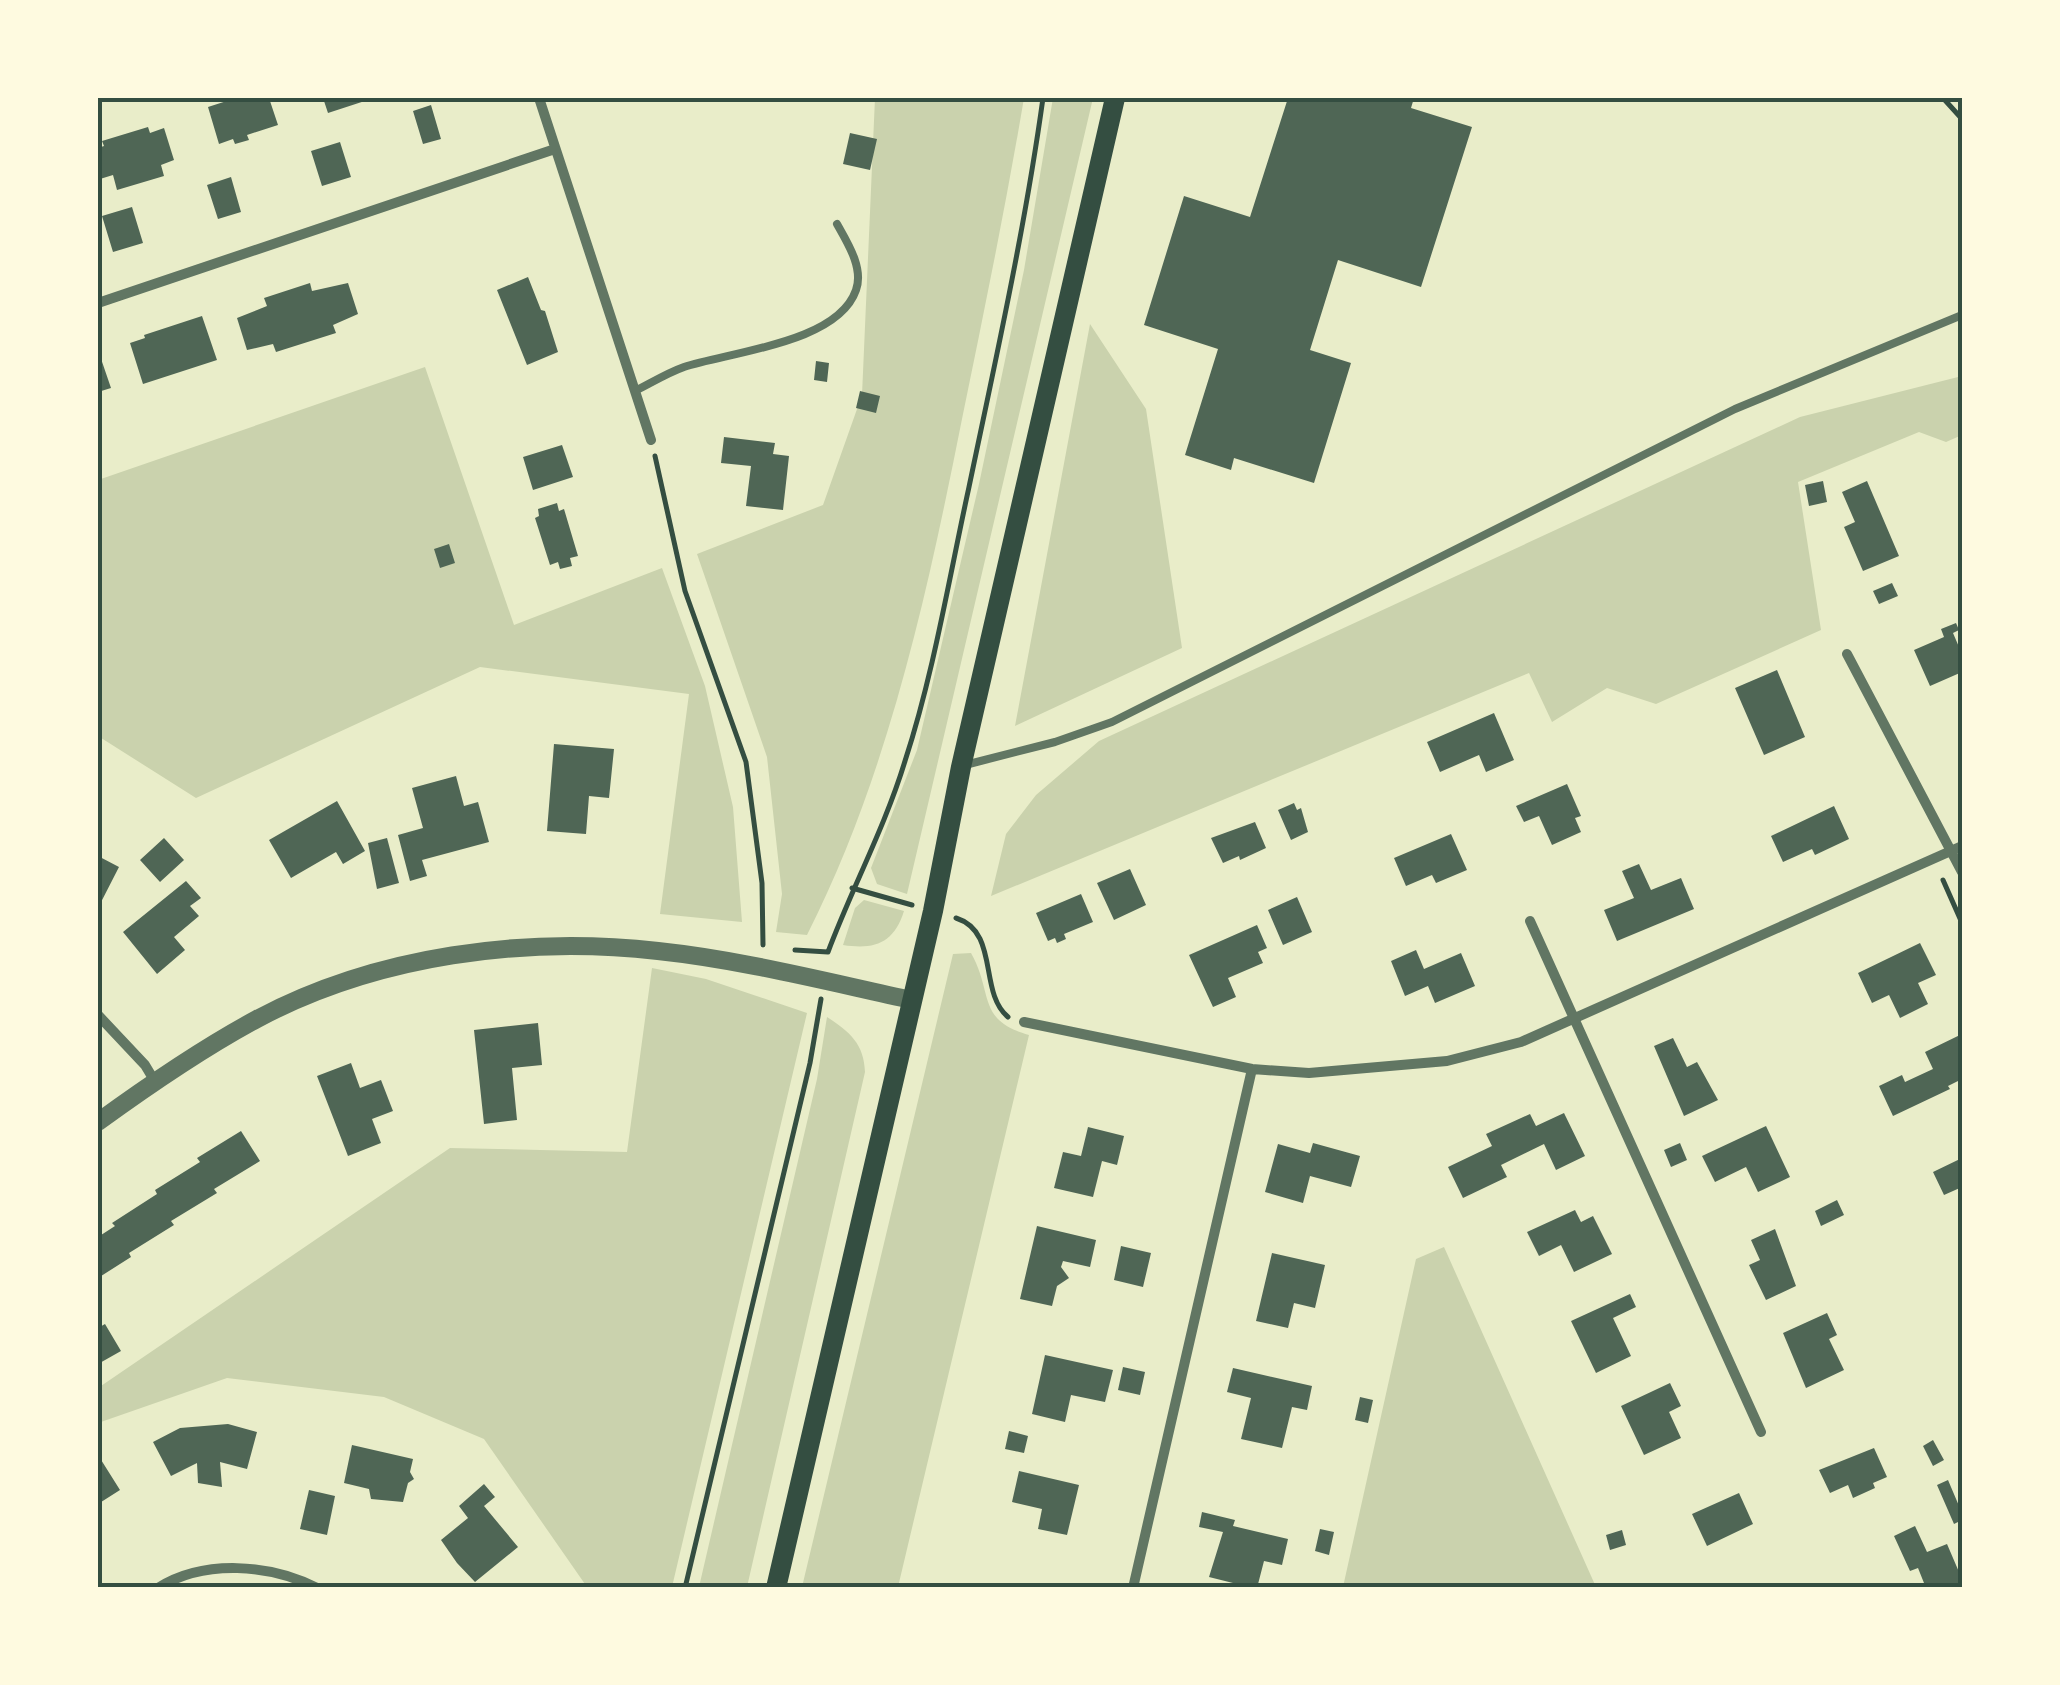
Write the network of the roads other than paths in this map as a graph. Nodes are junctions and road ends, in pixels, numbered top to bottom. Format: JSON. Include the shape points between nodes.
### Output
{"nodes":[{"id":1,"x":539,"y":98,"type":"edge"},
{"id":2,"x":1115,"y":98,"type":"edge"},
{"id":3,"x":555,"y":150,"type":"junction"},
{"id":4,"x":837,"y":224,"type":"dead end"},
{"id":5,"x":98,"y":304,"type":"edge"},
{"id":6,"x":1962,"y":315,"type":"edge"},
{"id":7,"x":635,"y":391,"type":"junction"},
{"id":8,"x":651,"y":440,"type":"road end"},
{"id":9,"x":1846,"y":654,"type":"dead end"},
{"id":10,"x":961,"y":766,"type":"junction"},
{"id":11,"x":1958,"y":848,"type":"edge"},
{"id":12,"x":1962,"y":872,"type":"edge"},
{"id":13,"x":1530,"y":921,"type":"dead end"},
{"id":14,"x":912,"y":1000,"type":"junction"},
{"id":15,"x":98,"y":1015,"type":"edge"},
{"id":16,"x":1574,"y":1018,"type":"junction"},
{"id":17,"x":1024,"y":1022,"type":"road end"},
{"id":18,"x":1252,"y":1069,"type":"junction"},
{"id":19,"x":154,"y":1080,"type":"junction"},
{"id":20,"x":98,"y":1122,"type":"edge"},
{"id":21,"x":1761,"y":1432,"type":"dead end"},
{"id":22,"x":158,"y":1588,"type":"edge"},
{"id":23,"x":317,"y":1588,"type":"edge"},
{"id":24,"x":776,"y":1588,"type":"edge"},
{"id":25,"x":1134,"y":1588,"type":"edge"}],
"edges":[{"from":1,"to":3,"type":"street"},
{"from":2,"to":10,"type":"main road"},
{"from":3,"to":5,"type":"street"},
{"from":3,"to":7,"type":"street"},
{"from":4,"to":7,"type":"lane","via":[[854,256],[858,288],[844,310],[780,343],[686,366]]},
{"from":6,"to":10,"type":"lane","via":[[1734,409],[1112,722]]},
{"from":7,"to":8,"type":"street"},
{"from":9,"to":11,"type":"street"},
{"from":10,"to":14,"type":"main road"},
{"from":11,"to":12,"type":"street"},
{"from":11,"to":16,"type":"street"},
{"from":13,"to":16,"type":"street"},
{"from":14,"to":19,"type":"street","via":[[658,951],[596,946],[456,954],[318,992]]},
{"from":14,"to":24,"type":"main road"},
{"from":15,"to":19,"type":"street"},
{"from":16,"to":18,"type":"street","via":[[1521,1042],[1447,1061],[1309,1072]]},
{"from":16,"to":21,"type":"street"},
{"from":17,"to":18,"type":"street"},
{"from":18,"to":25,"type":"street"},
{"from":19,"to":20,"type":"street"},
{"from":22,"to":23,"type":"street","via":[[194,1573],[232,1568],[298,1578]]}]}
